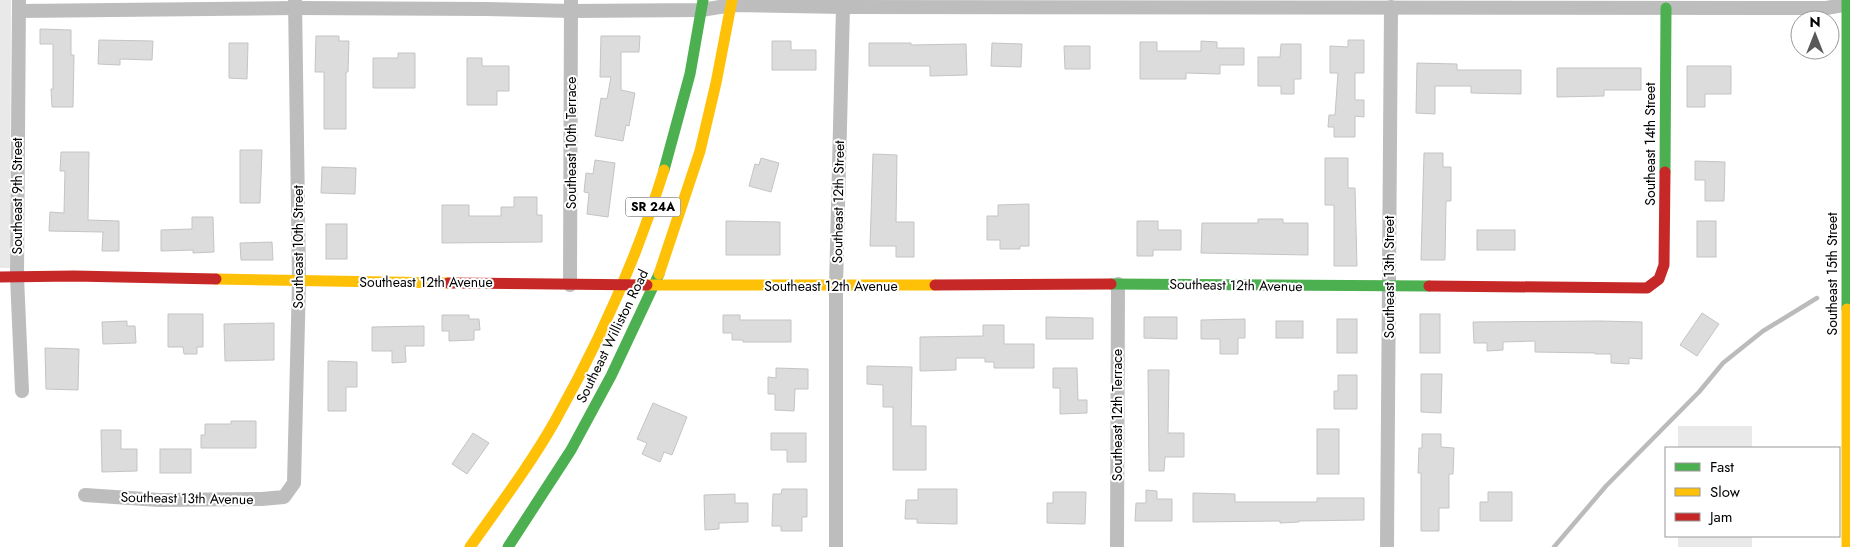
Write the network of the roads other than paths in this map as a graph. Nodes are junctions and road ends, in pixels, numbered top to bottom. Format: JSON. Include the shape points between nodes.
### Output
{"nodes":[{"id":1,"x":732,"y":2,"type":"edge"},
{"id":2,"x":1848,"y":3,"type":"edge"},
{"id":3,"x":295,"y":4,"type":"edge"},
{"id":4,"x":19,"y":5,"type":"edge"},
{"id":5,"x":702,"y":5,"type":"edge"},
{"id":6,"x":571,"y":6,"type":"edge"},
{"id":7,"x":842,"y":7,"type":"junction"},
{"id":8,"x":1391,"y":7,"type":"junction"},
{"id":9,"x":1666,"y":8,"type":"junction"},
{"id":10,"x":1848,"y":174,"type":"edge"},
{"id":11,"x":0,"y":277,"type":"edge"},
{"id":12,"x":17,"y":277,"type":"junction"},
{"id":13,"x":1659,"y":279,"type":"joint"},
{"id":14,"x":299,"y":281,"type":"junction"},
{"id":15,"x":1118,"y":284,"type":"junction"},
{"id":16,"x":570,"y":285,"type":"junction"},
{"id":17,"x":625,"y":285,"type":"junction"},
{"id":18,"x":655,"y":285,"type":"junction"},
{"id":19,"x":836,"y":286,"type":"junction"},
{"id":20,"x":1390,"y":286,"type":"junction"},
{"id":21,"x":1848,"y":342,"type":"edge"},
{"id":22,"x":22,"y":391,"type":"dead end"},
{"id":23,"x":287,"y":492,"type":"joint"},
{"id":24,"x":85,"y":495,"type":"dead end"},
{"id":25,"x":1849,"y":504,"type":"edge"},
{"id":26,"x":485,"y":528,"type":"junction"},
{"id":27,"x":514,"y":545,"type":"edge"},
{"id":28,"x":470,"y":547,"type":"edge"},
{"id":29,"x":836,"y":547,"type":"edge"},
{"id":30,"x":1117,"y":547,"type":"edge"},
{"id":31,"x":1387,"y":547,"type":"edge"},
{"id":32,"x":1847,"y":547,"type":"edge"}],
"edges":[{"from":1,"to":5,"type":"street"},
{"from":1,"to":7,"type":"street"},
{"from":1,"to":18,"type":"main road","name":"Southeast Williston Road","number":"SR 24A","via":[[700,151]]},
{"from":2,"to":9,"type":"street","via":[[1826,8]]},
{"from":2,"to":10,"type":"main road","name":"Southeast 15th Street"},
{"from":3,"to":4,"type":"street"},
{"from":3,"to":6,"type":"street","via":[[476,8]]},
{"from":3,"to":14,"type":"street","name":"Southeast 10th Street"},
{"from":4,"to":12,"type":"street","name":"Southeast 9th Street"},
{"from":5,"to":6,"type":"street"},
{"from":5,"to":17,"type":"main road","name":"Southeast Williston Road","number":"SR 24A","via":[[689,80],[672,147]]},
{"from":6,"to":16,"type":"street","name":"Southeast 10th Terrace"},
{"from":7,"to":8,"type":"street"},
{"from":7,"to":19,"type":"street","name":"Southeast 12th Street"},
{"from":8,"to":9,"type":"street"},
{"from":8,"to":20,"type":"street","name":"Southeast 13th Street"},
{"from":9,"to":13,"type":"main road","name":"Southeast 14th Street","via":[[1664,265]]},
{"from":10,"to":21,"type":"main road","name":"Southeast 15th Street"},
{"from":11,"to":12,"type":"main road","name":"Southeast 12th Avenue"},
{"from":12,"to":14,"type":"main road","name":"Southeast 12th Avenue"},
{"from":12,"to":22,"type":"street","name":"Southeast 9th Street"},
{"from":13,"to":20,"type":"main road","name":"Southeast 12th Avenue","via":[[1647,288]]},
{"from":14,"to":16,"type":"main road","name":"Southeast 12th Avenue"},
{"from":14,"to":23,"type":"street","name":"Southeast 10th Street","via":[[294,483]]},
{"from":15,"to":19,"type":"main road","name":"Southeast 12th Avenue"},
{"from":15,"to":20,"type":"main road","name":"Southeast 12th Avenue"},
{"from":15,"to":30,"type":"street","name":"Southeast 12th Terrace"},
{"from":16,"to":17,"type":"main road","name":"Southeast 12th Avenue"},
{"from":17,"to":18,"type":"main road","name":"Southeast 12th Avenue"},
{"from":17,"to":26,"type":"main road","name":"Southeast Williston Road","number":"SR 24A","via":[[576,385],[540,448]]},
{"from":18,"to":19,"type":"main road","name":"Southeast 12th Avenue"},
{"from":18,"to":27,"type":"main road","name":"Southeast Williston Road","number":"SR 24A","via":[[616,368]]},
{"from":19,"to":29,"type":"street","name":"Southeast 12th Street"},
{"from":20,"to":31,"type":"street","name":"Southeast 13th Street"},
{"from":21,"to":25,"type":"main road","name":"Southeast 15th Street"},
{"from":23,"to":24,"type":"street","name":"Southeast 13th Avenue","via":[[284,497],[262,499],[159,500]]},
{"from":25,"to":32,"type":"main road","name":"Southeast 15th Street"},
{"from":26,"to":27,"type":"street"},
{"from":26,"to":28,"type":"main road","name":"Southeast Williston Road","number":"SR 24A"}]}
